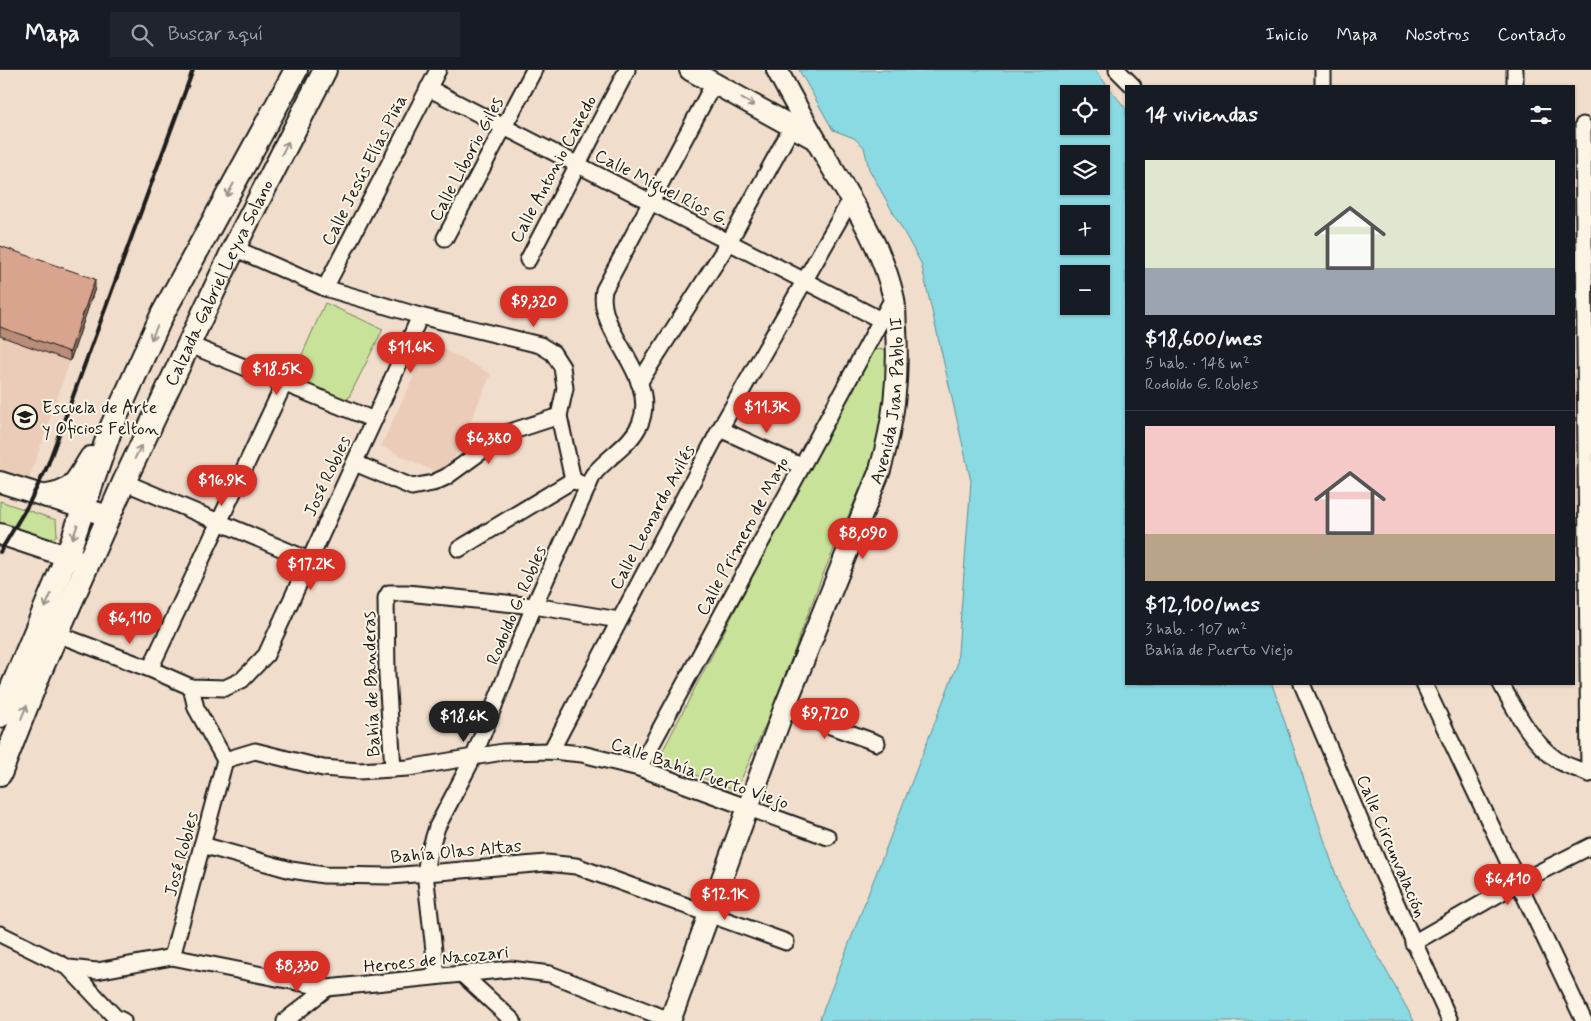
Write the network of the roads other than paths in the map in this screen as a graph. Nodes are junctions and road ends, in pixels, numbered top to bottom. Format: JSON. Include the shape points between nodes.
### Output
{"nodes":[{"id":1,"x":296,"y":70,"type":"edge"},
{"id":2,"x":326,"y":70,"type":"edge"},
{"id":3,"x":438,"y":70,"type":"edge"},
{"id":4,"x":534,"y":70,"type":"edge"},
{"id":5,"x":627,"y":70,"type":"edge"},
{"id":6,"x":690,"y":70,"type":"edge"},
{"id":7,"x":777,"y":70,"type":"edge"},
{"id":8,"x":1117,"y":70,"type":"edge"},
{"id":9,"x":1323,"y":70,"type":"edge"},
{"id":10,"x":1515,"y":70,"type":"edge"},
{"id":11,"x":714,"y":83,"type":"junction"},
{"id":12,"x":1132,"y":85,"type":"edge"},
{"id":13,"x":1323,"y":85,"type":"edge"},
{"id":14,"x":1515,"y":85,"type":"edge"},
{"id":15,"x":428,"y":88,"type":"junction"},
{"id":16,"x":796,"y":120,"type":"junction"},
{"id":17,"x":1583,"y":125,"type":"edge"},
{"id":18,"x":505,"y":128,"type":"junction"},
{"id":19,"x":577,"y":164,"type":"junction"},
{"id":20,"x":851,"y":199,"type":"junction"},
{"id":21,"x":651,"y":203,"type":"junction"},
{"id":22,"x":445,"y":238,"type":"dead end"},
{"id":23,"x":729,"y":242,"type":"junction"},
{"id":24,"x":234,"y":248,"type":"junction"},
{"id":25,"x":528,"y":260,"type":"dead end"},
{"id":26,"x":803,"y":282,"type":"junction"},
{"id":27,"x":325,"y":288,"type":"junction"},
{"id":28,"x":894,"y":296,"type":"junction"},
{"id":29,"x":420,"y":316,"type":"junction"},
{"id":30,"x":879,"y":320,"type":"junction"},
{"id":31,"x":190,"y":346,"type":"junction"},
{"id":32,"x":284,"y":382,"type":"junction"},
{"id":33,"x":639,"y":383,"type":"junction"},
{"id":34,"x":559,"y":416,"type":"junction"},
{"id":35,"x":374,"y":420,"type":"junction"},
{"id":36,"x":111,"y":428,"type":"junction"},
{"id":37,"x":720,"y":429,"type":"junction"},
{"id":38,"x":1589,"y":431,"type":"edge"},
{"id":39,"x":355,"y":463,"type":"junction"},
{"id":40,"x":801,"y":466,"type":"junction"},
{"id":41,"x":573,"y":480,"type":"junction"},
{"id":42,"x":0,"y":482,"type":"edge"},
{"id":43,"x":124,"y":482,"type":"junction"},
{"id":44,"x":588,"y":487,"type":"junction"},
{"id":45,"x":47,"y":496,"type":"junction"},
{"id":46,"x":84,"y":508,"type":"junction"},
{"id":47,"x":108,"y":516,"type":"junction"},
{"id":48,"x":219,"y":522,"type":"junction"},
{"id":49,"x":0,"y":534,"type":"edge"},
{"id":50,"x":459,"y":549,"type":"dead end"},
{"id":51,"x":67,"y":556,"type":"junction"},
{"id":52,"x":309,"y":560,"type":"junction"},
{"id":53,"x":89,"y":564,"type":"junction"},
{"id":54,"x":534,"y":606,"type":"junction"},
{"id":55,"x":619,"y":620,"type":"junction"},
{"id":56,"x":57,"y":634,"type":"junction"},
{"id":57,"x":150,"y":668,"type":"junction"},
{"id":58,"x":1302,"y":685,"type":"edge"},
{"id":59,"x":1424,"y":685,"type":"edge"},
{"id":60,"x":1503,"y":685,"type":"edge"},
{"id":61,"x":191,"y":687,"type":"junction"},
{"id":62,"x":784,"y":709,"type":"junction"},
{"id":63,"x":0,"y":716,"type":"edge"},
{"id":64,"x":877,"y":743,"type":"dead end"},
{"id":65,"x":550,"y":751,"type":"junction"},
{"id":66,"x":474,"y":756,"type":"junction"},
{"id":67,"x":225,"y":760,"type":"junction"},
{"id":68,"x":639,"y":768,"type":"junction"},
{"id":69,"x":393,"y":769,"type":"junction"},
{"id":70,"x":0,"y":774,"type":"edge"},
{"id":71,"x":1590,"y":775,"type":"edge"},
{"id":72,"x":748,"y":809,"type":"junction"},
{"id":73,"x":828,"y":836,"type":"dead end"},
{"id":74,"x":202,"y":845,"type":"junction"},
{"id":75,"x":1591,"y":846,"type":"edge"},
{"id":76,"x":425,"y":873,"type":"junction"},
{"id":77,"x":1518,"y":883,"type":"junction"},
{"id":78,"x":709,"y":913,"type":"junction"},
{"id":79,"x":0,"y":934,"type":"edge"},
{"id":80,"x":786,"y":942,"type":"dead end"},
{"id":81,"x":1413,"y":943,"type":"junction"},
{"id":82,"x":172,"y":956,"type":"junction"},
{"id":83,"x":69,"y":968,"type":"junction"},
{"id":84,"x":462,"y":974,"type":"junction"},
{"id":85,"x":437,"y":976,"type":"junction"},
{"id":86,"x":327,"y":988,"type":"junction"},
{"id":87,"x":118,"y":1020,"type":"edge"},
{"id":88,"x":285,"y":1021,"type":"edge"},
{"id":89,"x":513,"y":1021,"type":"edge"},
{"id":90,"x":670,"y":1021,"type":"edge"},
{"id":91,"x":1450,"y":1021,"type":"edge"},
{"id":92,"x":1584,"y":1021,"type":"edge"}],
"edges":[{"from":1,"to":36,"type":"main road","name":"Calzada Gabriel Leyva Solano","one_way":true,"via":[[162,315]]},
{"from":24,"to":2,"type":"main road","name":"Calzada Gabriel Leyva Solano","one_way":true},
{"from":3,"to":15,"type":"street","name":"Calle Jesús Elías Piña"},
{"from":4,"to":18,"type":"street","name":"Calle Liborio Giles"},
{"from":5,"to":19,"type":"street","name":"Calle Antonio Cañedo"},
{"from":6,"to":11,"type":"main road"},
{"from":7,"to":16,"type":"main road","name":"Avenida Juan Pablo II"},
{"from":8,"to":12,"type":"street"},
{"from":9,"to":13,"type":"street"},
{"from":10,"to":14,"type":"street"},
{"from":11,"to":16,"type":"main road","one_way":true},
{"from":11,"to":21,"type":"street"},
{"from":15,"to":18,"type":"street","name":"Calle Miguel Ríos G."},
{"from":15,"to":27,"type":"street","name":"Calle Jesús Elías Piña"},
{"from":16,"to":20,"type":"main road","name":"Avenida Juan Pablo II","via":[[815,139]]},
{"from":16,"to":23,"type":"street"},
{"from":17,"to":38,"type":"street"},
{"from":18,"to":19,"type":"street","name":"Calle Miguel Ríos G."},
{"from":18,"to":22,"type":"street","name":"Calle Liborio Giles"},
{"from":19,"to":21,"type":"street","name":"Calle Miguel Ríos G."},
{"from":19,"to":25,"type":"street","name":"Calle Antonio Cañedo"},
{"from":20,"to":26,"type":"street","name":"Calle Leonardo Avilés"},
{"from":20,"to":28,"type":"main road","name":"Avenida Juan Pablo II","via":[[883,262]]},
{"from":21,"to":23,"type":"street","name":"Calle Miguel Ríos G."},
{"from":21,"to":33,"type":"street","via":[[602,298],[602,306]]},
{"from":23,"to":26,"type":"street","name":"Calle Miguel Ríos G."},
{"from":23,"to":33,"type":"street"},
{"from":24,"to":27,"type":"street"},
{"from":24,"to":31,"type":"main road","name":"Calzada Gabriel Leyva Solano"},
{"from":26,"to":30,"type":"street","name":"Calle Miguel Ríos G."},
{"from":26,"to":37,"type":"street","name":"Calle Leonardo Avilés"},
{"from":27,"to":29,"type":"street"},
{"from":28,"to":30,"type":"street","name":"Calle Primero de Mayo"},
{"from":28,"to":62,"type":"main road","name":"Avenida Juan Pablo II","via":[[898,357],[891,431],[880,470]]},
{"from":29,"to":34,"type":"street","via":[[540,345],[553,353],[562,367],[565,388]]},
{"from":29,"to":35,"type":"street","name":"José Robles"},
{"from":30,"to":40,"type":"street","name":"Calle Primero de Mayo"},
{"from":31,"to":32,"type":"street"},
{"from":43,"to":31,"type":"main road","name":"Calzada Gabriel Leyva Solano","one_way":true},
{"from":32,"to":35,"type":"street"},
{"from":32,"to":48,"type":"street"},
{"from":33,"to":44,"type":"street","name":"Rodoldo G. Robles","via":[[644,408],[640,424],[627,444],[593,474]]},
{"from":34,"to":39,"type":"street","via":[[507,434],[446,477],[426,484],[412,487]]},
{"from":34,"to":41,"type":"street"},
{"from":35,"to":39,"type":"street","name":"José Robles"},
{"from":36,"to":45,"type":"main road","via":[[74,485],[63,494]]},
{"from":36,"to":46,"type":"main road","name":"Calzada Gabriel Leyva Solano"},
{"from":37,"to":40,"type":"street"},
{"from":37,"to":55,"type":"street","name":"Calle Leonardo Avilés"},
{"from":38,"to":71,"type":"street","via":[[1586,549]]},
{"from":39,"to":52,"type":"street","name":"José Robles"},
{"from":40,"to":68,"type":"street","name":"Calle Primero de Mayo"},
{"from":41,"to":44,"type":"street"},
{"from":41,"to":50,"type":"street"},
{"from":42,"to":45,"type":"main road"},
{"from":43,"to":47,"type":"main road","name":"Calzada Gabriel Leyva Solano"},
{"from":43,"to":48,"type":"street"},
{"from":44,"to":54,"type":"street","name":"Rodoldo G. Robles"},
{"from":45,"to":46,"type":"main road"},
{"from":46,"to":47,"type":"main road"},
{"from":46,"to":51,"type":"main road","name":"Calzada Gabriel Leyva Solano","one_way":true},
{"from":47,"to":53,"type":"main road","name":"Calzada Gabriel Leyva Solano"},
{"from":48,"to":52,"type":"street"},
{"from":48,"to":57,"type":"street"},
{"from":49,"to":51,"type":"main road"},
{"from":51,"to":53,"type":"main road"},
{"from":51,"to":63,"type":"main road","one_way":true},
{"from":52,"to":61,"type":"street","name":"José Robles","via":[[266,655],[256,668],[225,688]]},
{"from":53,"to":56,"type":"main road","name":"Calzada Gabriel Leyva Solano"},
{"from":54,"to":55,"type":"street"},
{"from":54,"to":66,"type":"street","name":"Rodoldo G. Robles"},
{"from":54,"to":69,"type":"street","name":"Bahía de Banderas","via":[[392,592],[386,598]]},
{"from":55,"to":65,"type":"street","name":"Calle Leonardo Avilés"},
{"from":56,"to":57,"type":"street"},
{"from":70,"to":56,"type":"main road","name":"Calzada Gabriel Leyva Solano","one_way":true},
{"from":57,"to":61,"type":"street"},
{"from":58,"to":81,"type":"street","name":"Calle Circunvalación"},
{"from":59,"to":77,"type":"street"},
{"from":60,"to":71,"type":"street","via":[[1521,720],[1544,748],[1558,760]]},
{"from":61,"to":67,"type":"street","via":[[196,708]]},
{"from":62,"to":64,"type":"street"},
{"from":62,"to":72,"type":"main road","name":"Avenida Juan Pablo II"},
{"from":65,"to":66,"type":"street","name":"Calle Bahía Puerto Viejo"},
{"from":65,"to":68,"type":"street","name":"Calle Bahía Puerto Viejo","via":[[608,759]]},
{"from":66,"to":69,"type":"street","name":"Calle Bahía Puerto Viejo"},
{"from":66,"to":76,"type":"street","name":"Rodoldo G. Robles","via":[[437,827]]},
{"from":67,"to":69,"type":"street","name":"Calle Bahía Puerto Viejo","via":[[255,751],[323,768]]},
{"from":67,"to":74,"type":"street","name":"José Robles"},
{"from":68,"to":72,"type":"street","name":"Calle Bahía Puerto Viejo"},
{"from":72,"to":73,"type":"street","name":"Calle Bahía Puerto Viejo"},
{"from":72,"to":78,"type":"main road","name":"Avenida Juan Pablo II"},
{"from":74,"to":76,"type":"street","name":"Bahía Olas Altas","via":[[291,870],[324,875]]},
{"from":74,"to":82,"type":"street","name":"José Robles"},
{"from":75,"to":77,"type":"street"},
{"from":76,"to":78,"type":"street","name":"Bahía Olas Altas","via":[[515,864],[576,866]]},
{"from":76,"to":85,"type":"street","name":"Rodoldo G. Robles"},
{"from":77,"to":81,"type":"street"},
{"from":77,"to":92,"type":"street"},
{"from":78,"to":80,"type":"street","name":"Bahía Olas Altas"},
{"from":78,"to":90,"type":"main road","name":"Avenida Juan Pablo II"},
{"from":79,"to":83,"type":"street","name":"Heroes de Nacozari"},
{"from":81,"to":91,"type":"street","name":"Calle Circunvalación"},
{"from":82,"to":83,"type":"street","name":"Heroes de Nacozari","via":[[97,971]]},
{"from":82,"to":86,"type":"street","name":"Heroes de Nacozari"},
{"from":83,"to":87,"type":"street"},
{"from":84,"to":85,"type":"street","name":"Heroes de Nacozari"},
{"from":84,"to":89,"type":"street"},
{"from":84,"to":90,"type":"street","name":"Heroes de Nacozari","via":[[510,968],[550,974]]},
{"from":85,"to":86,"type":"street","name":"Heroes de Nacozari"},
{"from":86,"to":88,"type":"street"}]}
